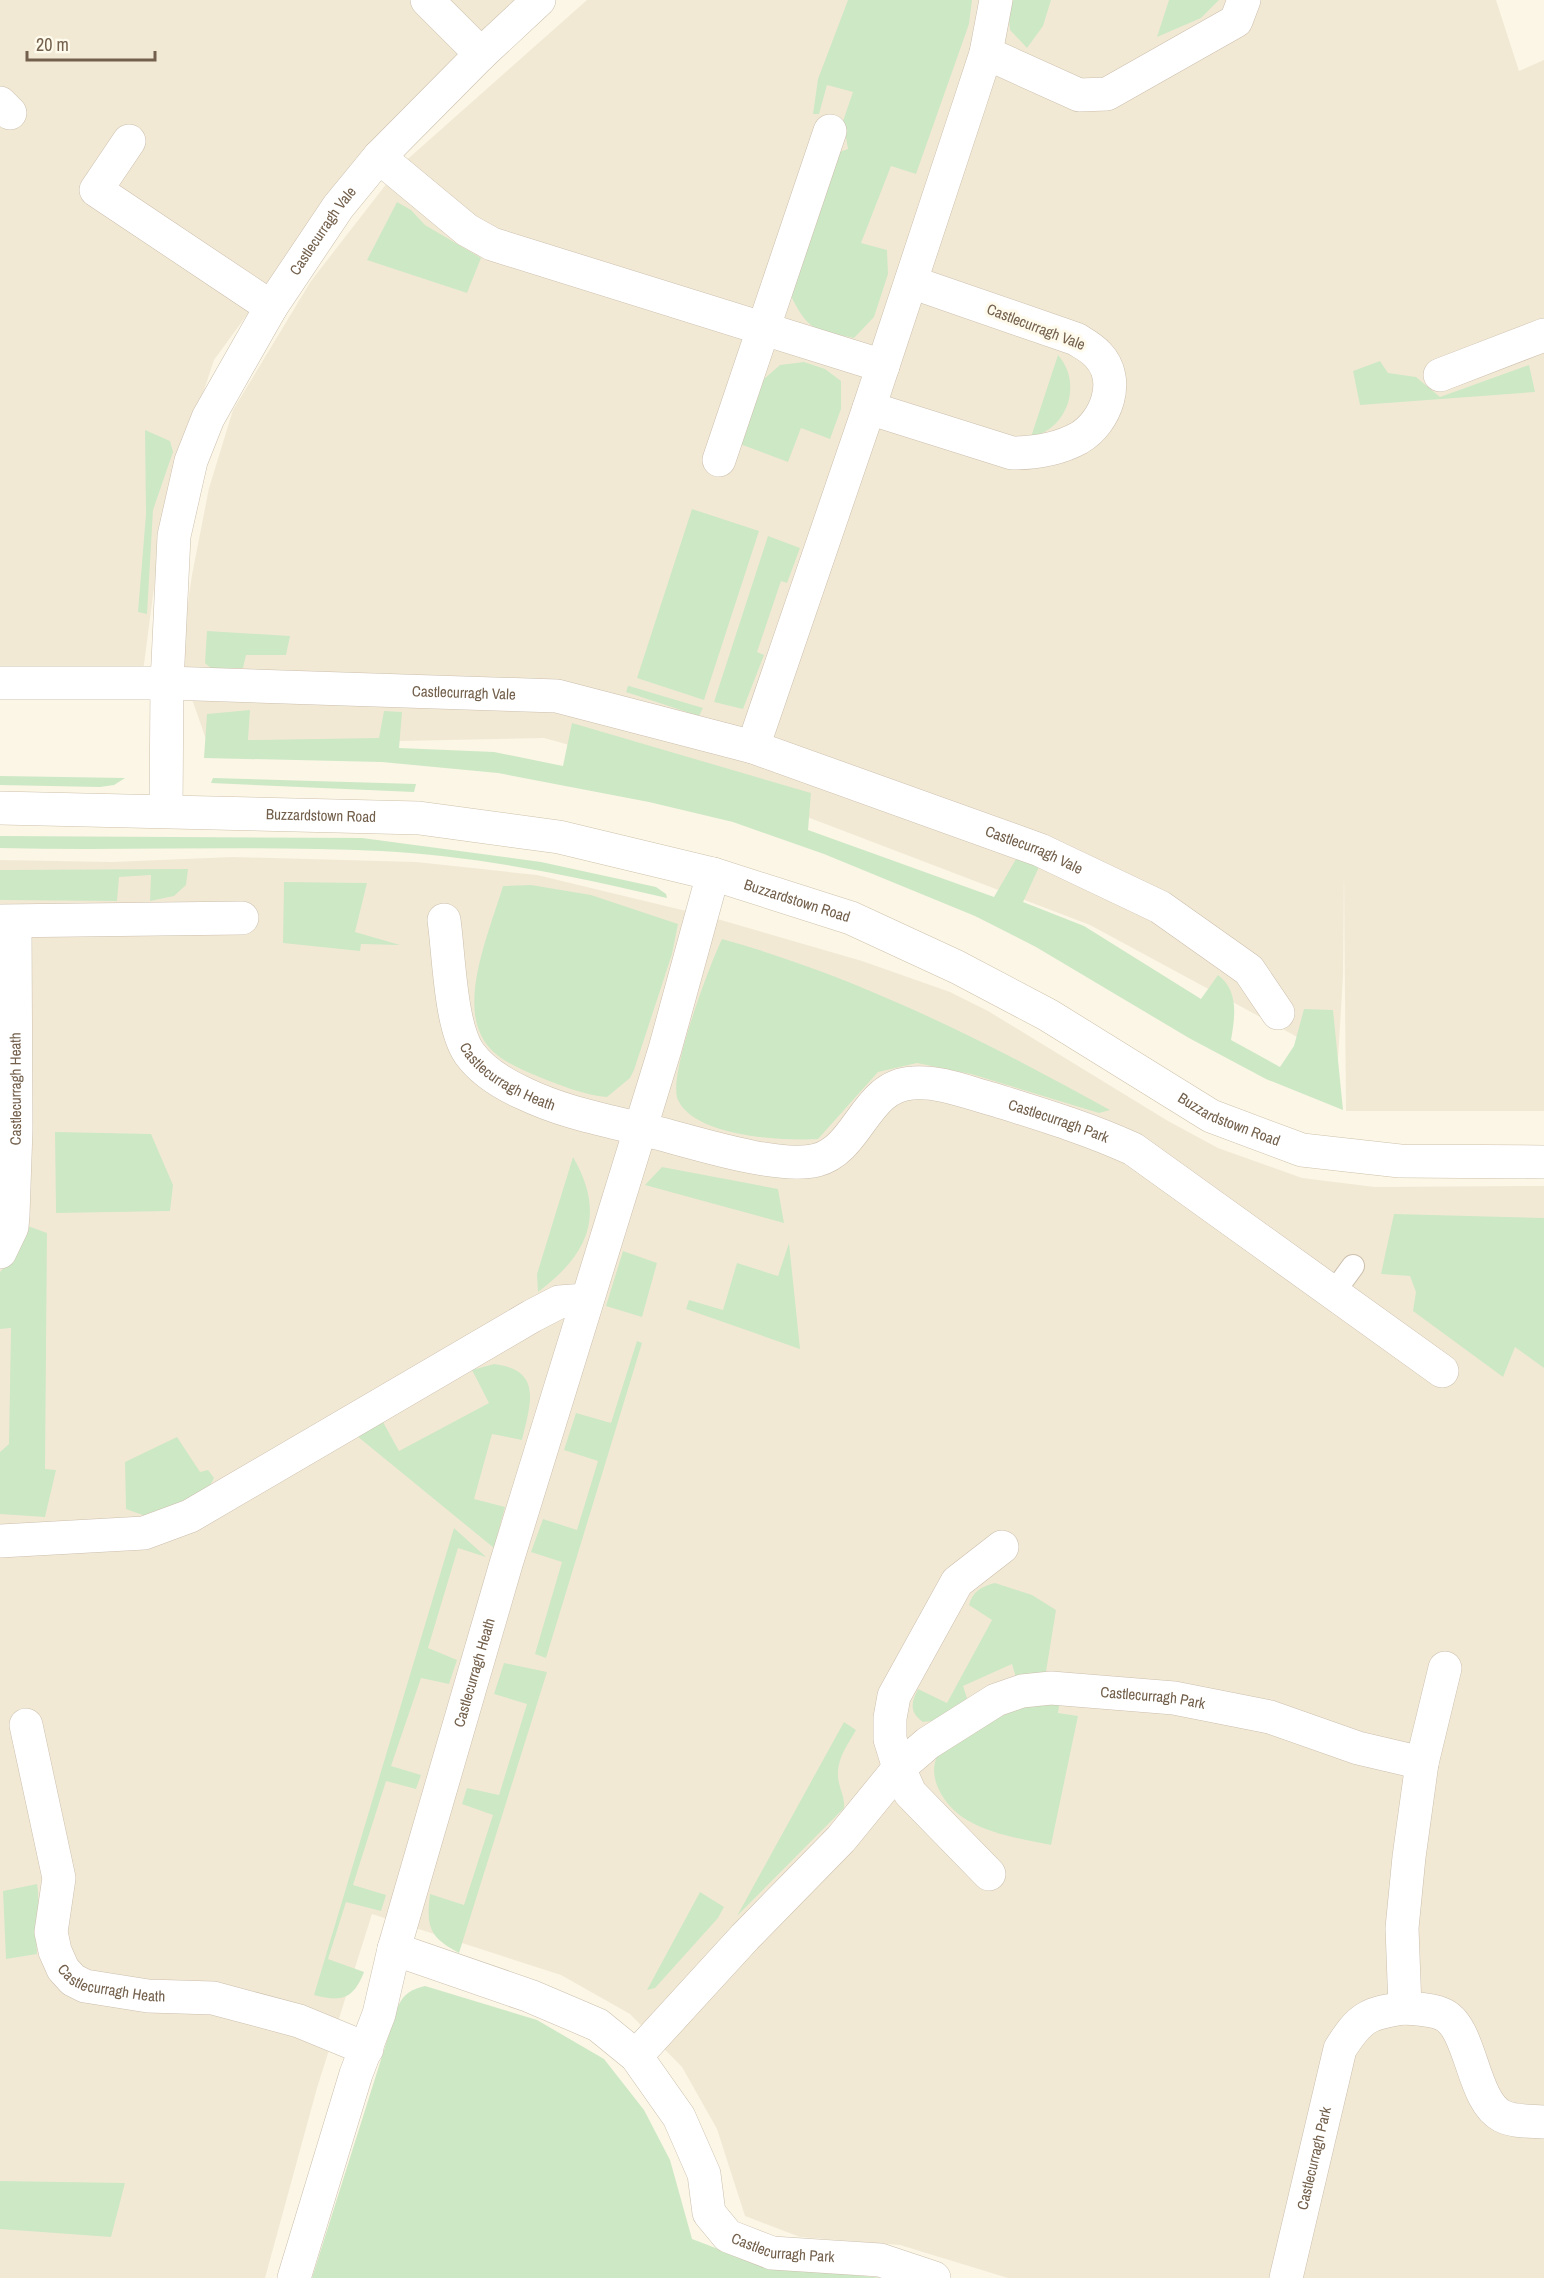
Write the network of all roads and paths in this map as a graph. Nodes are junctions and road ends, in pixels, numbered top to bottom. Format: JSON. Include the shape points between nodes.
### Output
{"nodes":[{"id":1,"x":427,"y":0,"type":"edge"},
{"id":2,"x":540,"y":0,"type":"edge"},
{"id":3,"x":996,"y":0,"type":"edge"},
{"id":4,"x":1244,"y":0,"type":"edge"},
{"id":5,"x":986,"y":52,"type":"junction"},
{"id":6,"x":481,"y":54,"type":"junction"},
{"id":7,"x":830,"y":131,"type":"dead end"},
{"id":8,"x":129,"y":141,"type":"dead end"},
{"id":9,"x":379,"y":156,"type":"junction"},
{"id":10,"x":911,"y":282,"type":"junction"},
{"id":11,"x":271,"y":307,"type":"junction"},
{"id":12,"x":763,"y":330,"type":"junction"},
{"id":13,"x":1544,"y":335,"type":"edge"},
{"id":14,"x":883,"y":366,"type":"junction"},
{"id":15,"x":1440,"y":375,"type":"dead end"},
{"id":16,"x":869,"y":408,"type":"junction"},
{"id":17,"x":719,"y":460,"type":"dead end"},
{"id":18,"x":167,"y":682,"type":"junction"},
{"id":19,"x":0,"y":683,"type":"edge"},
{"id":20,"x":753,"y":747,"type":"junction"},
{"id":21,"x":0,"y":808,"type":"edge"},
{"id":22,"x":166,"y":811,"type":"junction"},
{"id":23,"x":713,"y":874,"type":"junction"},
{"id":24,"x":242,"y":918,"type":"dead end"},
{"id":25,"x":444,"y":920,"type":"dead end"},
{"id":26,"x":8,"y":921,"type":"edge"},
{"id":27,"x":1278,"y":1013,"type":"dead end"},
{"id":28,"x":640,"y":1128,"type":"junction"},
{"id":29,"x":1544,"y":1162,"type":"edge"},
{"id":30,"x":0,"y":1252,"type":"edge"},
{"id":31,"x":1353,"y":1266,"type":"dead end"},
{"id":32,"x":1334,"y":1292,"type":"junction"},
{"id":33,"x":586,"y":1300,"type":"junction"},
{"id":34,"x":1442,"y":1371,"type":"dead end"},
{"id":35,"x":0,"y":1541,"type":"edge"},
{"id":36,"x":1002,"y":1547,"type":"dead end"},
{"id":37,"x":1445,"y":1668,"type":"dead end"},
{"id":38,"x":26,"y":1725,"type":"dead end"},
{"id":39,"x":1422,"y":1762,"type":"junction"},
{"id":40,"x":899,"y":1768,"type":"junction"},
{"id":41,"x":989,"y":1874,"type":"dead end"},
{"id":42,"x":394,"y":1949,"type":"junction"},
{"id":43,"x":1405,"y":2008,"type":"junction"},
{"id":44,"x":367,"y":2049,"type":"junction"},
{"id":45,"x":636,"y":2056,"type":"junction"},
{"id":46,"x":1544,"y":2122,"type":"edge"},
{"id":47,"x":294,"y":2278,"type":"edge"},
{"id":48,"x":934,"y":2278,"type":"edge"},
{"id":49,"x":1286,"y":2278,"type":"edge"}],
"edges":[{"from":1,"to":6,"type":"street"},
{"from":2,"to":6,"type":"street","name":"Castlecurragh Vale"},
{"from":3,"to":5,"type":"street"},
{"from":4,"to":5,"type":"street","via":[[1236,21],[1107,94],[1079,95]]},
{"from":5,"to":10,"type":"street"},
{"from":6,"to":9,"type":"street","name":"Castlecurragh Vale"},
{"from":7,"to":12,"type":"street"},
{"from":8,"to":11,"type":"street","via":[[96,190]]},
{"from":9,"to":11,"type":"street","name":"Castlecurragh Vale","via":[[338,207]]},
{"from":9,"to":12,"type":"street","via":[[459,224],[492,244]]},
{"from":10,"to":14,"type":"street"},
{"from":10,"to":16,"type":"street","name":"Castlecurragh Vale","via":[[1089,346],[1100,356],[1106,371],[1106,409],[1080,437],[1033,453],[1012,453]]},
{"from":11,"to":18,"type":"street","name":"Castlecurragh Vale","via":[[208,417],[181,498],[174,536]]},
{"from":12,"to":14,"type":"street"},
{"from":12,"to":17,"type":"street"},
{"from":13,"to":15,"type":"street"},
{"from":14,"to":16,"type":"street"},
{"from":16,"to":20,"type":"street"},
{"from":18,"to":19,"type":"street","name":"Castlecurragh Vale"},
{"from":18,"to":20,"type":"street","name":"Castlecurragh Vale","via":[[557,696]]},
{"from":18,"to":22,"type":"street","name":"Castlecurragh Vale"},
{"from":20,"to":27,"type":"street","name":"Castlecurragh Vale","via":[[1040,849],[1160,907],[1249,970]]},
{"from":21,"to":22,"type":"street","name":"Buzzardstown Road"},
{"from":22,"to":23,"type":"street","name":"Buzzardstown Road","via":[[418,818],[559,837]]},
{"from":23,"to":28,"type":"street","name":"Castlecurragh Heath"},
{"from":23,"to":29,"type":"street","name":"Buzzardstown Road","via":[[851,918],[946,962],[1048,1015],[1211,1116],[1302,1150],[1400,1161]]},
{"from":24,"to":26,"type":"street","name":"Castlecurragh Heath"},
{"from":25,"to":28,"type":"street","name":"Castlecurragh Heath","via":[[458,1028],[469,1052],[486,1071],[522,1093],[580,1116]]},
{"from":26,"to":30,"type":"street","name":"Castlecurragh Heath","via":[[16,1128],[12,1227]]},
{"from":28,"to":32,"type":"street","name":"Castlecurragh Park","via":[[720,1151],[815,1161],[843,1145],[885,1093],[909,1083],[933,1082],[1090,1129],[1133,1149]]},
{"from":28,"to":33,"type":"street","name":"Castlecurragh Heath"},
{"from":31,"to":32,"type":"lane"},
{"from":32,"to":34,"type":"street","name":"Castlecurragh Park"},
{"from":33,"to":35,"type":"street","via":[[559,1302],[532,1316],[190,1516],[144,1533]]},
{"from":33,"to":42,"type":"street","name":"Castlecurragh Heath"},
{"from":36,"to":40,"type":"street","via":[[957,1582],[894,1696],[890,1738]]},
{"from":37,"to":39,"type":"street"},
{"from":38,"to":44,"type":"street","name":"Castlecurragh Heath","via":[[59,1878],[51,1932],[63,1970],[73,1980],[85,1986],[148,1996],[213,1998],[299,2021]]},
{"from":39,"to":40,"type":"street","name":"Castlecurragh Park","via":[[1358,1748],[1270,1717],[1185,1700],[1051,1688],[1022,1691],[996,1700],[928,1743]]},
{"from":39,"to":43,"type":"street","via":[[1402,1928]]},
{"from":40,"to":41,"type":"street","via":[[910,1793]]},
{"from":40,"to":45,"type":"street","name":"Castlecurragh Park","via":[[842,1839]]},
{"from":42,"to":44,"type":"street","name":"Castlecurragh Heath"},
{"from":42,"to":45,"type":"street","name":"Castlecurragh Park","via":[[530,1996],[598,2025]]},
{"from":43,"to":46,"type":"street","name":"Castlecurragh Park","via":[[1441,2013],[1449,2018],[1491,2107],[1513,2120]]},
{"from":43,"to":49,"type":"street","name":"Castlecurragh Park","via":[[1375,2012],[1361,2019],[1340,2049]]},
{"from":44,"to":47,"type":"street","name":"Castlecurragh Heath"},
{"from":45,"to":48,"type":"street","name":"Castlecurragh Park","via":[[679,2117],[704,2174],[709,2213],[728,2236],[772,2253],[880,2260]]}]}
